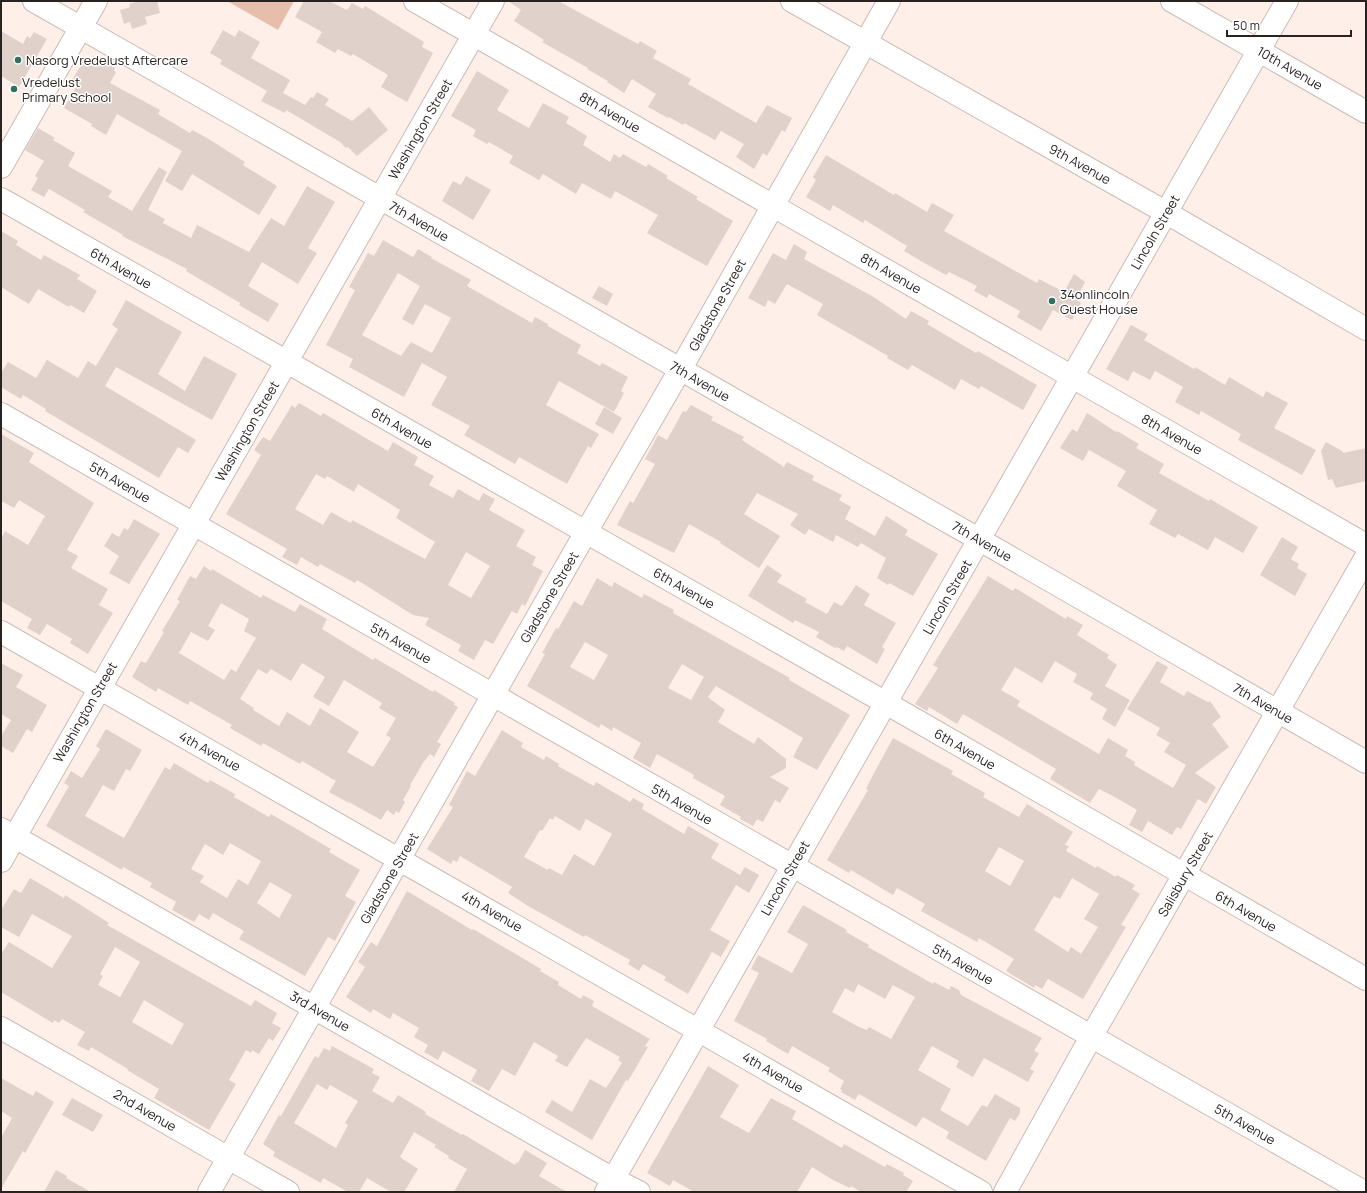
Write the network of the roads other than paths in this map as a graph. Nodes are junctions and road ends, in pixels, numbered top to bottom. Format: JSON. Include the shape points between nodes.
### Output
{"nodes":[{"id":1,"x":34,"y":1,"type":"edge"},
{"id":2,"x":96,"y":1,"type":"edge"},
{"id":3,"x":416,"y":1,"type":"edge"},
{"id":4,"x":493,"y":1,"type":"edge"},
{"id":5,"x":792,"y":1,"type":"edge"},
{"id":6,"x":889,"y":1,"type":"edge"},
{"id":7,"x":1172,"y":1,"type":"edge"},
{"id":8,"x":1287,"y":1,"type":"edge"},
{"id":9,"x":81,"y":28,"type":"junction"},
{"id":10,"x":474,"y":34,"type":"junction"},
{"id":11,"x":865,"y":43,"type":"junction"},
{"id":12,"x":1258,"y":50,"type":"junction"},
{"id":13,"x":1366,"y":112,"type":"edge"},
{"id":14,"x":1,"y":166,"type":"edge"},
{"id":15,"x":1,"y":199,"type":"edge"},
{"id":16,"x":380,"y":199,"type":"junction"},
{"id":17,"x":773,"y":206,"type":"junction"},
{"id":18,"x":1166,"y":213,"type":"junction"},
{"id":19,"x":1366,"y":329,"type":"edge"},
{"id":20,"x":287,"y":362,"type":"junction"},
{"id":21,"x":680,"y":370,"type":"junction"},
{"id":22,"x":1072,"y":377,"type":"junction"},
{"id":23,"x":1,"y":414,"type":"edge"},
{"id":24,"x":193,"y":524,"type":"junction"},
{"id":25,"x":586,"y":532,"type":"junction"},
{"id":26,"x":979,"y":540,"type":"junction"},
{"id":27,"x":1366,"y":545,"type":"edge"},
{"id":28,"x":1366,"y":557,"type":"edge"},
{"id":29,"x":1,"y":632,"type":"edge"},
{"id":30,"x":99,"y":688,"type":"junction"},
{"id":31,"x":493,"y":695,"type":"junction"},
{"id":32,"x":886,"y":703,"type":"junction"},
{"id":33,"x":1278,"y":712,"type":"junction"},
{"id":34,"x":1366,"y":762,"type":"edge"},
{"id":35,"x":8,"y":833,"type":"edge"},
{"id":36,"x":400,"y":859,"type":"junction"},
{"id":37,"x":1,"y":861,"type":"edge"},
{"id":38,"x":791,"y":867,"type":"junction"},
{"id":39,"x":1185,"y":875,"type":"junction"},
{"id":40,"x":1366,"y":979,"type":"edge"},
{"id":41,"x":315,"y":1008,"type":"junction"},
{"id":42,"x":1,"y":1028,"type":"edge"},
{"id":43,"x":698,"y":1029,"type":"junction"},
{"id":44,"x":1091,"y":1037,"type":"junction"},
{"id":45,"x":229,"y":1158,"type":"junction"},
{"id":46,"x":609,"y":1185,"type":"edge"},
{"id":47,"x":209,"y":1192,"type":"edge"},
{"id":48,"x":288,"y":1192,"type":"edge"},
{"id":49,"x":639,"y":1192,"type":"edge"},
{"id":50,"x":982,"y":1192,"type":"edge"},
{"id":51,"x":1005,"y":1192,"type":"edge"},
{"id":52,"x":1364,"y":1192,"type":"edge"}],
"edges":[{"from":1,"to":9,"type":"street","name":"7th Avenue"},
{"from":2,"to":9,"type":"street"},
{"from":3,"to":10,"type":"street","name":"8th Avenue"},
{"from":4,"to":10,"type":"street","name":"Washington Street"},
{"from":5,"to":11,"type":"street","name":"9th Avenue"},
{"from":6,"to":11,"type":"street","name":"Gladstone Street"},
{"from":7,"to":12,"type":"street","name":"10th Avenue"},
{"from":8,"to":12,"type":"street","name":"Lincoln Street"},
{"from":9,"to":14,"type":"street"},
{"from":9,"to":16,"type":"street","name":"7th Avenue"},
{"from":10,"to":16,"type":"street","name":"Washington Street"},
{"from":10,"to":17,"type":"street","name":"8th Avenue"},
{"from":11,"to":17,"type":"street","name":"Gladstone Street"},
{"from":11,"to":18,"type":"street","name":"9th Avenue"},
{"from":12,"to":13,"type":"street","name":"10th Avenue"},
{"from":12,"to":18,"type":"street","name":"Lincoln Street"},
{"from":15,"to":20,"type":"street","name":"6th Avenue"},
{"from":16,"to":20,"type":"street","name":"Washington Street"},
{"from":16,"to":21,"type":"street","name":"7th Avenue"},
{"from":17,"to":21,"type":"street","name":"Gladstone Street"},
{"from":17,"to":22,"type":"street","name":"8th Avenue"},
{"from":18,"to":19,"type":"street","name":"9th Avenue"},
{"from":18,"to":22,"type":"street","name":"Lincoln Street"},
{"from":20,"to":24,"type":"street","name":"Washington Street"},
{"from":20,"to":25,"type":"street","name":"6th Avenue"},
{"from":21,"to":25,"type":"street","name":"Gladstone Street"},
{"from":21,"to":26,"type":"street","name":"7th Avenue"},
{"from":22,"to":26,"type":"street","name":"Lincoln Street"},
{"from":22,"to":27,"type":"street","name":"8th Avenue"},
{"from":23,"to":24,"type":"street","name":"5th Avenue"},
{"from":24,"to":30,"type":"street","name":"Washington Street"},
{"from":24,"to":31,"type":"street","name":"5th Avenue"},
{"from":25,"to":31,"type":"street","name":"Gladstone Street"},
{"from":25,"to":32,"type":"street","name":"6th Avenue"},
{"from":26,"to":32,"type":"street","name":"Lincoln Street"},
{"from":26,"to":33,"type":"street","name":"7th Avenue"},
{"from":28,"to":33,"type":"street","name":"Salisbury Street"},
{"from":29,"to":30,"type":"street","name":"4th Avenue"},
{"from":30,"to":35,"type":"street","name":"Washington Street"},
{"from":30,"to":36,"type":"street","name":"4th Avenue"},
{"from":31,"to":36,"type":"street","name":"Gladstone Street"},
{"from":31,"to":38,"type":"street","name":"5th Avenue"},
{"from":32,"to":38,"type":"street","name":"Lincoln Street"},
{"from":32,"to":39,"type":"street","name":"6th Avenue"},
{"from":33,"to":34,"type":"street","name":"7th Avenue"},
{"from":33,"to":39,"type":"street","name":"Salisbury Street"},
{"from":35,"to":37,"type":"street","name":"Washington Street"},
{"from":35,"to":41,"type":"street","name":"3rd Avenue"},
{"from":36,"to":41,"type":"street","name":"Gladstone Street"},
{"from":36,"to":43,"type":"street","name":"4th Avenue"},
{"from":38,"to":43,"type":"street","name":"Lincoln Street"},
{"from":38,"to":44,"type":"street","name":"5th Avenue"},
{"from":39,"to":40,"type":"street","name":"6th Avenue"},
{"from":39,"to":44,"type":"street","name":"Salisbury Street"},
{"from":41,"to":45,"type":"street","name":"Gladstone Street"},
{"from":41,"to":46,"type":"street","name":"3rd Avenue"},
{"from":42,"to":45,"type":"street","name":"2nd Avenue"},
{"from":43,"to":46,"type":"street","name":"Lincoln Street"},
{"from":43,"to":50,"type":"street","name":"4th Avenue"},
{"from":44,"to":51,"type":"street","name":"Salisbury Street"},
{"from":44,"to":52,"type":"street","name":"5th Avenue"},
{"from":45,"to":47,"type":"street","name":"Gladstone Street"},
{"from":45,"to":48,"type":"street","name":"2nd Avenue"},
{"from":46,"to":49,"type":"street","name":"3rd Avenue"}]}
